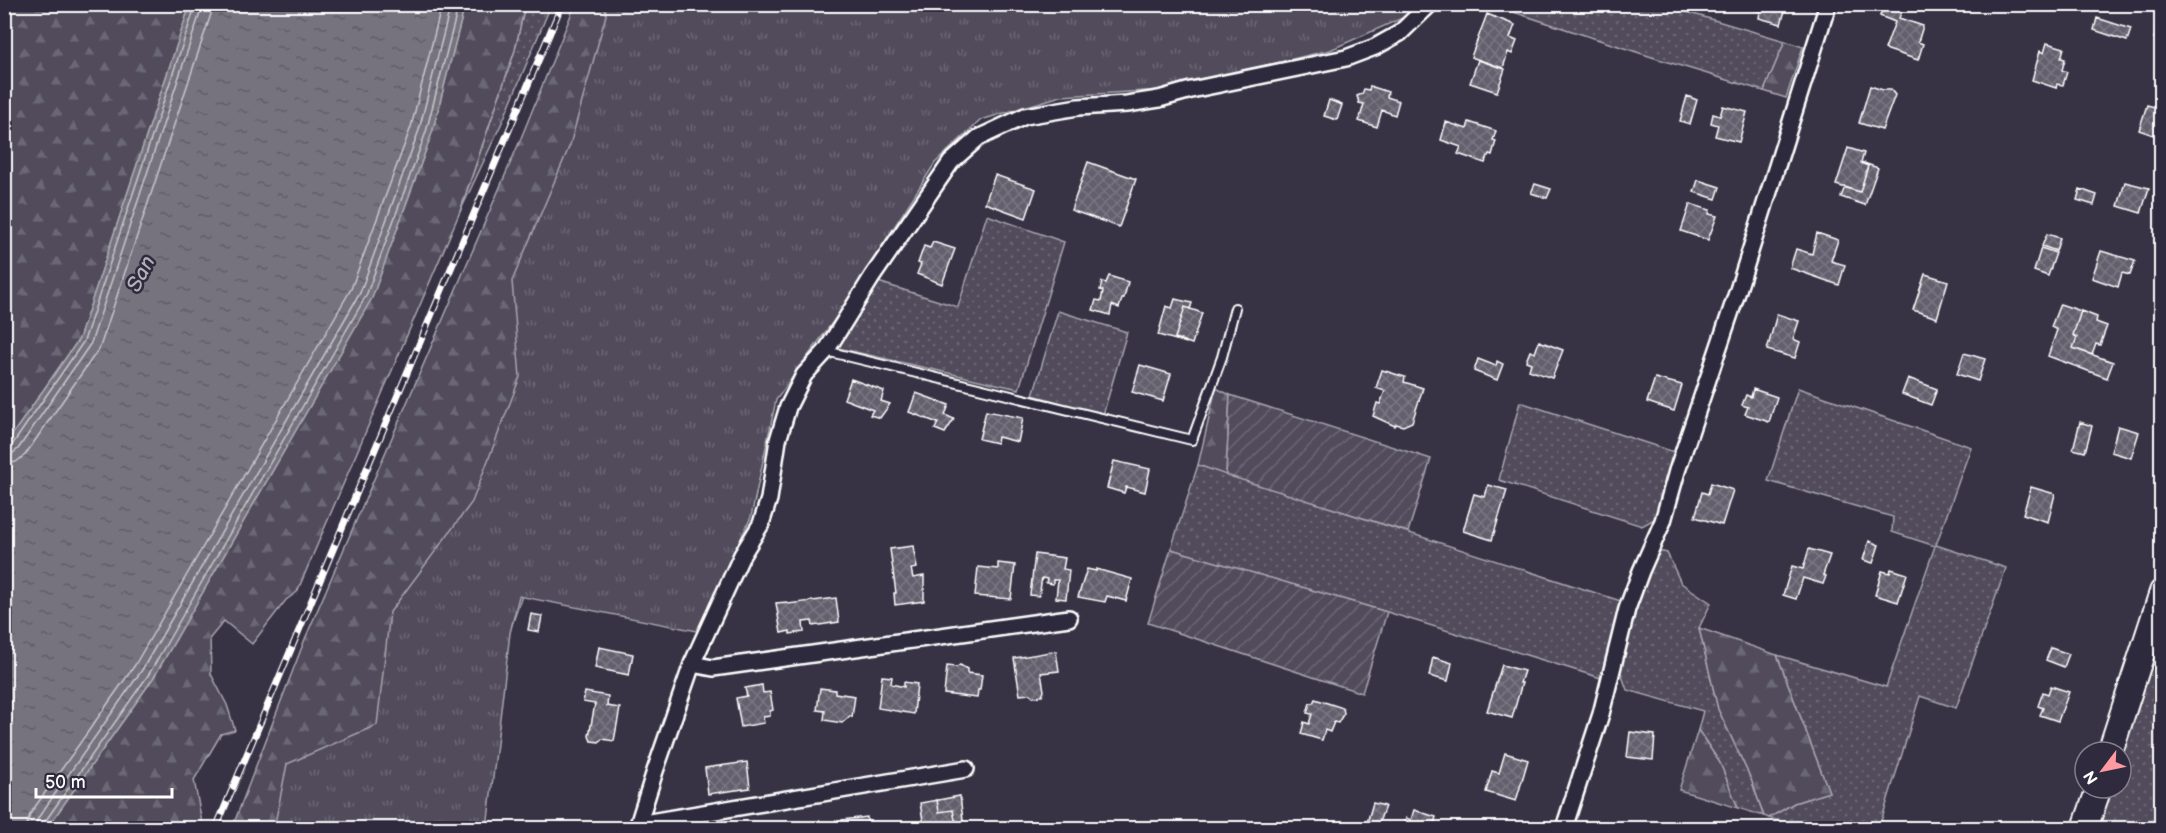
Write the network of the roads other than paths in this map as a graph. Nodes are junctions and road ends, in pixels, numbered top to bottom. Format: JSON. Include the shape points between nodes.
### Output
{"nodes":[{"id":1,"x":1430,"y":4,"type":"edge"},
{"id":2,"x":1828,"y":4,"type":"edge"},
{"id":3,"x":1234,"y":308,"type":"dead end"},
{"id":4,"x":826,"y":351,"type":"junction"},
{"id":5,"x":2162,"y":592,"type":"edge"},
{"id":6,"x":1069,"y":618,"type":"dead end"},
{"id":7,"x":692,"y":664,"type":"junction"},
{"id":8,"x":2114,"y":740,"type":"edge"},
{"id":9,"x":966,"y":769,"type":"dead end"},
{"id":10,"x":2094,"y":800,"type":"edge"},
{"id":11,"x":638,"y":826,"type":"edge"},
{"id":12,"x":1564,"y":828,"type":"edge"},
{"id":13,"x":2085,"y":828,"type":"edge"}],
"edges":[{"from":1,"to":4,"type":"street","via":[[1400,33],[1346,58],[1159,99],[1025,116],[978,138],[937,181]]},
{"from":2,"to":12,"type":"street","via":[[1663,521],[1627,609],[1601,714]]},
{"from":3,"to":4,"type":"lane","via":[[1222,357],[1192,440]]},
{"from":4,"to":7,"type":"street","via":[[804,375],[788,407],[761,524],[741,555]]},
{"from":5,"to":8,"type":"main road"},
{"from":6,"to":7,"type":"street","via":[[713,668]]},
{"from":7,"to":11,"type":"street"},
{"from":9,"to":11,"type":"street"},
{"from":10,"to":13,"type":"main road"}]}
